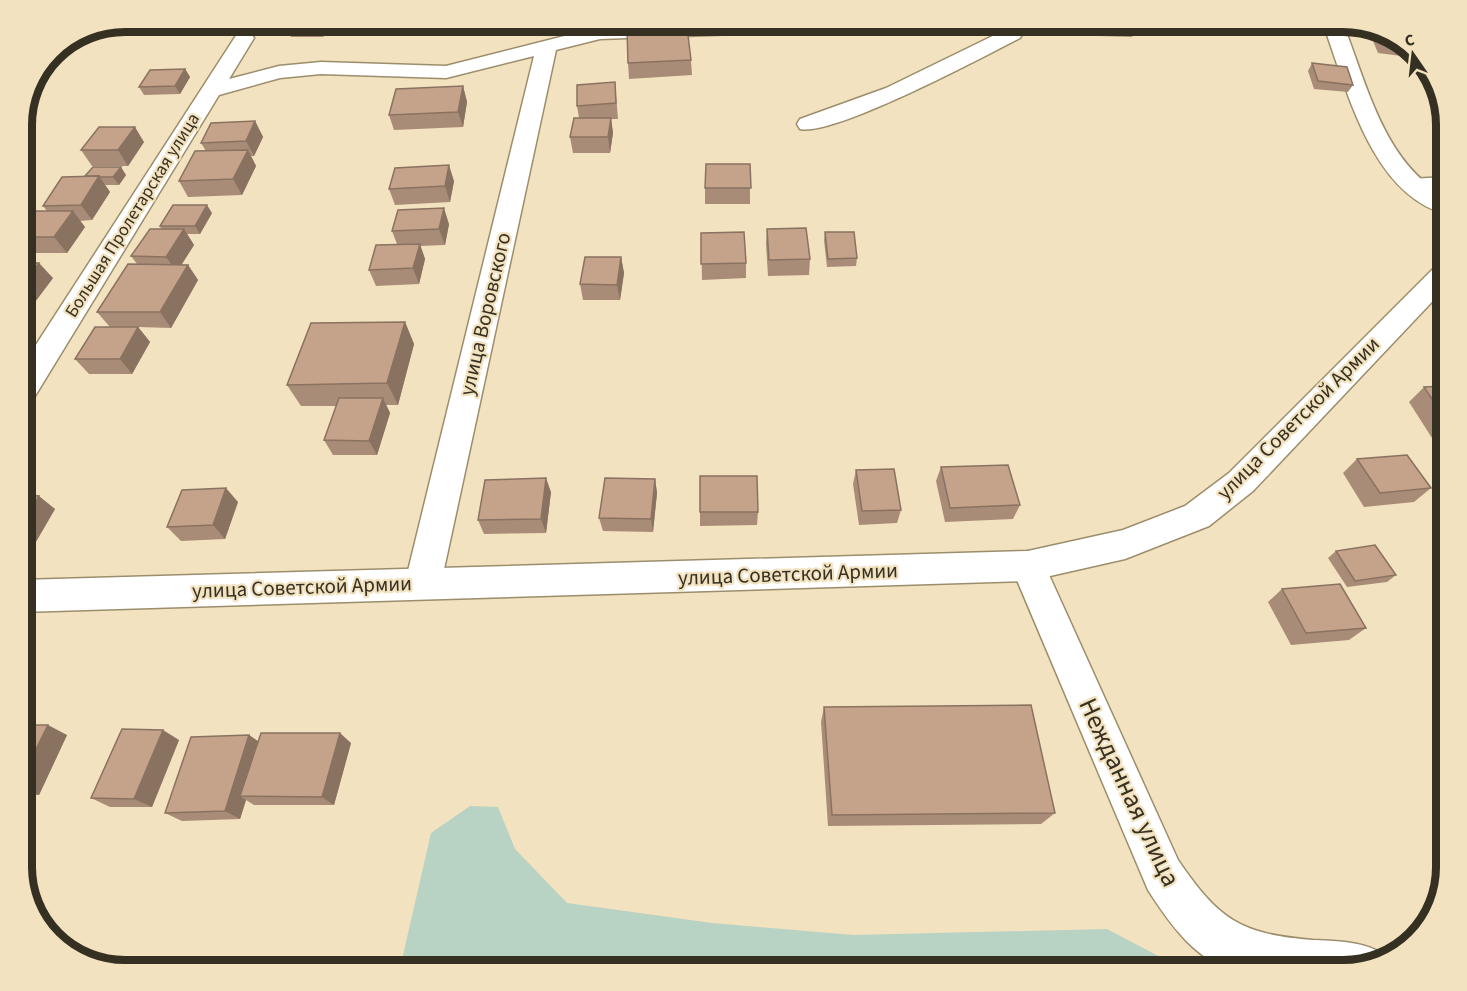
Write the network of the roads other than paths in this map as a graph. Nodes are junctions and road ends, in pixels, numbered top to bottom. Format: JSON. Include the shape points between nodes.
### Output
{"nodes":[{"id":1,"x":616,"y":32,"type":"edge"},
{"id":2,"x":1014,"y":32,"type":"edge"},
{"id":3,"x":1336,"y":32,"type":"edge"},
{"id":4,"x":244,"y":38,"type":"dead end"},
{"id":5,"x":547,"y":45,"type":"junction"},
{"id":6,"x":209,"y":91,"type":"junction"},
{"id":7,"x":808,"y":124,"type":"dead end"},
{"id":8,"x":1436,"y":183,"type":"edge"},
{"id":9,"x":1410,"y":184,"type":"junction"},
{"id":10,"x":1436,"y":200,"type":"edge"},
{"id":11,"x":1436,"y":281,"type":"edge"},
{"id":12,"x":32,"y":375,"type":"edge"},
{"id":13,"x":1028,"y":566,"type":"junction"},
{"id":14,"x":423,"y":583,"type":"junction"},
{"id":15,"x":32,"y":596,"type":"edge"},
{"id":16,"x":1292,"y":960,"type":"edge"}],
"edges":[{"from":1,"to":5,"type":"street"},
{"from":2,"to":7,"type":"street","via":[[894,93]]},
{"from":3,"to":9,"type":"street","via":[[1379,137]]},
{"from":4,"to":6,"type":"street","name":"Большая Пролетарская улица"},
{"from":5,"to":6,"type":"street","via":[[446,72],[321,68],[279,72]]},
{"from":5,"to":14,"type":"street","name":"улица Воровского"},
{"from":6,"to":12,"type":"street","name":"Большая Пролетарская улица"},
{"from":8,"to":9,"type":"lane"},
{"from":9,"to":10,"type":"street"},
{"from":11,"to":13,"type":"street","name":"улица Советской Армии","via":[[1240,482],[1197,516],[1125,544]]},
{"from":13,"to":14,"type":"street","name":"улица Советской Армии"},
{"from":13,"to":16,"type":"street","name":"Нежданная улица","via":[[1163,875],[1186,910],[1215,937],[1258,957]]},
{"from":14,"to":15,"type":"street","name":"улица Советской Армии"}]}
